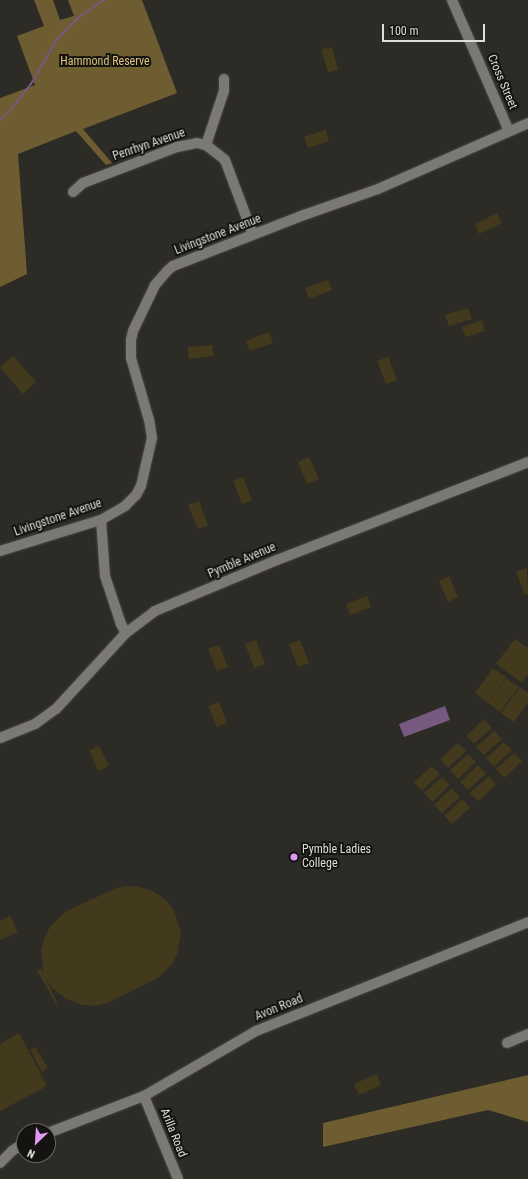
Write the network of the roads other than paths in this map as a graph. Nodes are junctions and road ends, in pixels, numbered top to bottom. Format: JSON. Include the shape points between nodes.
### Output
{"nodes":[{"id":1,"x":452,"y":0,"type":"edge"},
{"id":2,"x":224,"y":79,"type":"dead end"},
{"id":3,"x":528,"y":123,"type":"edge"},
{"id":4,"x":509,"y":131,"type":"junction"},
{"id":5,"x":206,"y":145,"type":"junction"},
{"id":6,"x":73,"y":192,"type":"dead end"},
{"id":7,"x":254,"y":235,"type":"junction"},
{"id":8,"x":528,"y":462,"type":"edge"},
{"id":9,"x":102,"y":520,"type":"junction"},
{"id":10,"x":0,"y":551,"type":"edge"},
{"id":11,"x":126,"y":633,"type":"junction"},
{"id":12,"x":0,"y":738,"type":"edge"},
{"id":13,"x":528,"y":922,"type":"edge"},
{"id":14,"x":528,"y":1034,"type":"edge"},
{"id":15,"x":507,"y":1043,"type":"dead end"},
{"id":16,"x":144,"y":1096,"type":"junction"},
{"id":17,"x":56,"y":1130,"type":"edge"},
{"id":18,"x":16,"y":1148,"type":"edge"},
{"id":19,"x":0,"y":1163,"type":"edge"},
{"id":20,"x":178,"y":1179,"type":"edge"}],
"edges":[{"from":1,"to":4,"type":"street","name":"Cross Street"},
{"from":2,"to":5,"type":"street","via":[[224,91]]},
{"from":3,"to":4,"type":"street","name":"Livingstone Avenue"},
{"from":4,"to":7,"type":"street","name":"Livingstone Avenue","via":[[378,189]]},
{"from":5,"to":6,"type":"street","name":"Penrhyn Avenue","via":[[197,143],[177,147],[83,183]]},
{"from":5,"to":7,"type":"street","via":[[225,160]]},
{"from":7,"to":9,"type":"street","name":"Livingstone Avenue","via":[[173,266],[156,285],[133,331],[131,350],[152,432],[150,450],[136,495],[125,506]]},
{"from":8,"to":11,"type":"street","name":"Pymble Avenue","via":[[277,560],[155,611]]},
{"from":9,"to":10,"type":"street","name":"Livingstone Avenue"},
{"from":9,"to":11,"type":"street","via":[[105,576]]},
{"from":11,"to":12,"type":"street","name":"Pymble Avenue","via":[[56,709],[35,724]]},
{"from":13,"to":16,"type":"street","name":"Avon Road","via":[[256,1031]]},
{"from":14,"to":15,"type":"street"},
{"from":16,"to":17,"type":"street","name":"Avon Road"},
{"from":16,"to":20,"type":"street","name":"Arilla Road"},
{"from":18,"to":19,"type":"street"}]}
